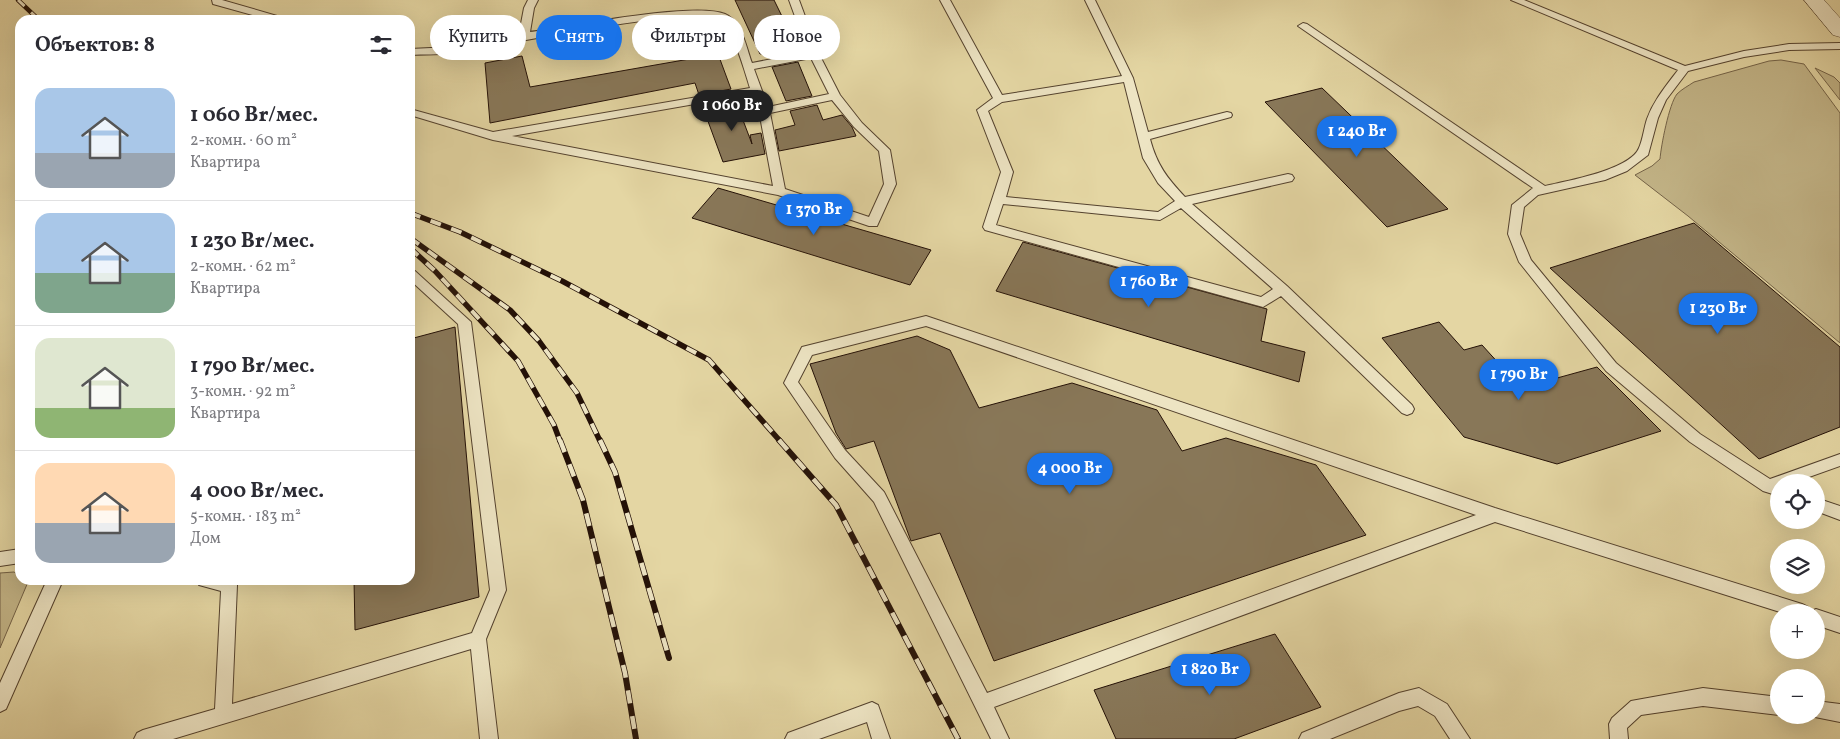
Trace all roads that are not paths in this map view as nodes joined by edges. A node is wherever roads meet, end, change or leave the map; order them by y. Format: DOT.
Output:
graph roads {
  1 [pos="216,0"];
  2 [pos="533,0"];
  3 [pos="794,0"];
  4 [pos="945,0"];
  5 [pos="1090,0"];
  6 [pos="1516,0"];
  7 [pos="1814,0"];
  8 [pos="263,15"];
  9 [pos="800,15"];
  10 [pos="526,25"];
  11 [pos="1303,26"];
  12 [pos="1840,31"];
  13 [pos="526,36"];
  14 [pos="1840,46"];
  15 [pos="430,52"];
  16 [pos="415,53"];
  17 [pos="785,60"];
  18 [pos="817,60"];
  19 [pos="747,68"];
  20 [pos="1684,69"];
  21 [pos="1128,78"];
  22 [pos="756,90"];
  23 [pos="835,96"];
  24 [pos="999,99"];
  25 [pos="764,111"];
  26 [pos="415,113"];
  27 [pos="1227,115"];
  28 [pos="492,136"];
  29 [pos="1144,137"];
  30 [pos="1288,178"];
  31 [pos="1543,190"];
  32 [pos="780,191"];
  33 [pos="999,200"];
  34 [pos="1182,202"];
  35 [pos="415,278"];
  36 [pos="1282,289"];
  37 [pos="1407,409"];
  38 [pos="1840,460"];
  39 [pos="1806,474"];
  40 [pos="1770,486"];
  41 [pos="1825,507"];
  42 [pos="1840,513"];
  43 [pos="1495,515"];
  44 [pos="15,557"];
  45 [pos="0,560"];
  46 [pos="53,585"];
  47 [pos="230,585"];
  48 [pos="1777,604"];
  49 [pos="1825,620"];
  50 [pos="1840,625"];
  51 [pos="478,639"];
  52 [pos="0,702"];
  53 [pos="983,703"];
  54 [pos="1770,705"];
  55 [pos="1825,711"];
  56 [pos="1840,713"];
  57 [pos="224,715"];
  58 [pos="142,739"];
  59 [pos="489,739"];
  60 [pos="794,739"];
  61 [pos="881,739"];
  62 [pos="1000,739"];
  63 [pos="1308,739"];
  64 [pos="1461,739"];
  65 [pos="1619,739"];
  1 -- 8 [label="lane"];
  2 -- 10 [label="lane"];
  3 -- 9 [label="lane"];
  4 -- 24 [label="lane"];
  5 -- 21 [label="lane"];
  6 -- 20 [label="lane"];
  7 -- 12 [label="street"];
  11 -- 31 [label="lane"];
  13 -- 19 [label="lane"];
  14 -- 20 [label="lane"];
  15 -- 16 [label="lane"];
  17 -- 19 [label="lane"];
  18 -- 23 [label="lane"];
  19 -- 22 [label="lane"];
  20 -- 31 [label="lane"];
  21 -- 24 [label="lane"];
  21 -- 29 [label="lane"];
  22 -- 25 [label="lane"];
  22 -- 28 [label="lane"];
  23 -- 25 [label="lane"];
  23 -- 32 [label="lane"];
  24 -- 33 [label="lane"];
  25 -- 32 [label="lane"];
  26 -- 28 [label="lane"];
  27 -- 29 [label="lane"];
  28 -- 32 [label="lane"];
  29 -- 34 [label="lane"];
  30 -- 34 [label="lane"];
  31 -- 40 [label="lane"];
  33 -- 34 [label="lane"];
  33 -- 36 [label="lane"];
  34 -- 36 [label="lane"];
  35 -- 51 [label="lane"];
  36 -- 37 [label="lane"];
  38 -- 39 [label="lane"];
  41 -- 42 [label="lane"];
  43 -- 48 [label="lane"];
  43 -- 53 [label="lane"];
  43 -- 53 [label="lane"];
  44 -- 45 [label="lane"];
  46 -- 52 [label="lane"];
  47 -- 57 [label="lane"];
  49 -- 50 [label="lane"];
  51 -- 57 [label="lane"];
  51 -- 59 [label="lane"];
  53 -- 62 [label="lane"];
  54 -- 65 [label="lane"];
  55 -- 56 [label="lane"];
  57 -- 58 [label="lane"];
  60 -- 61 [label="lane"];
  63 -- 64 [label="lane"];
}
